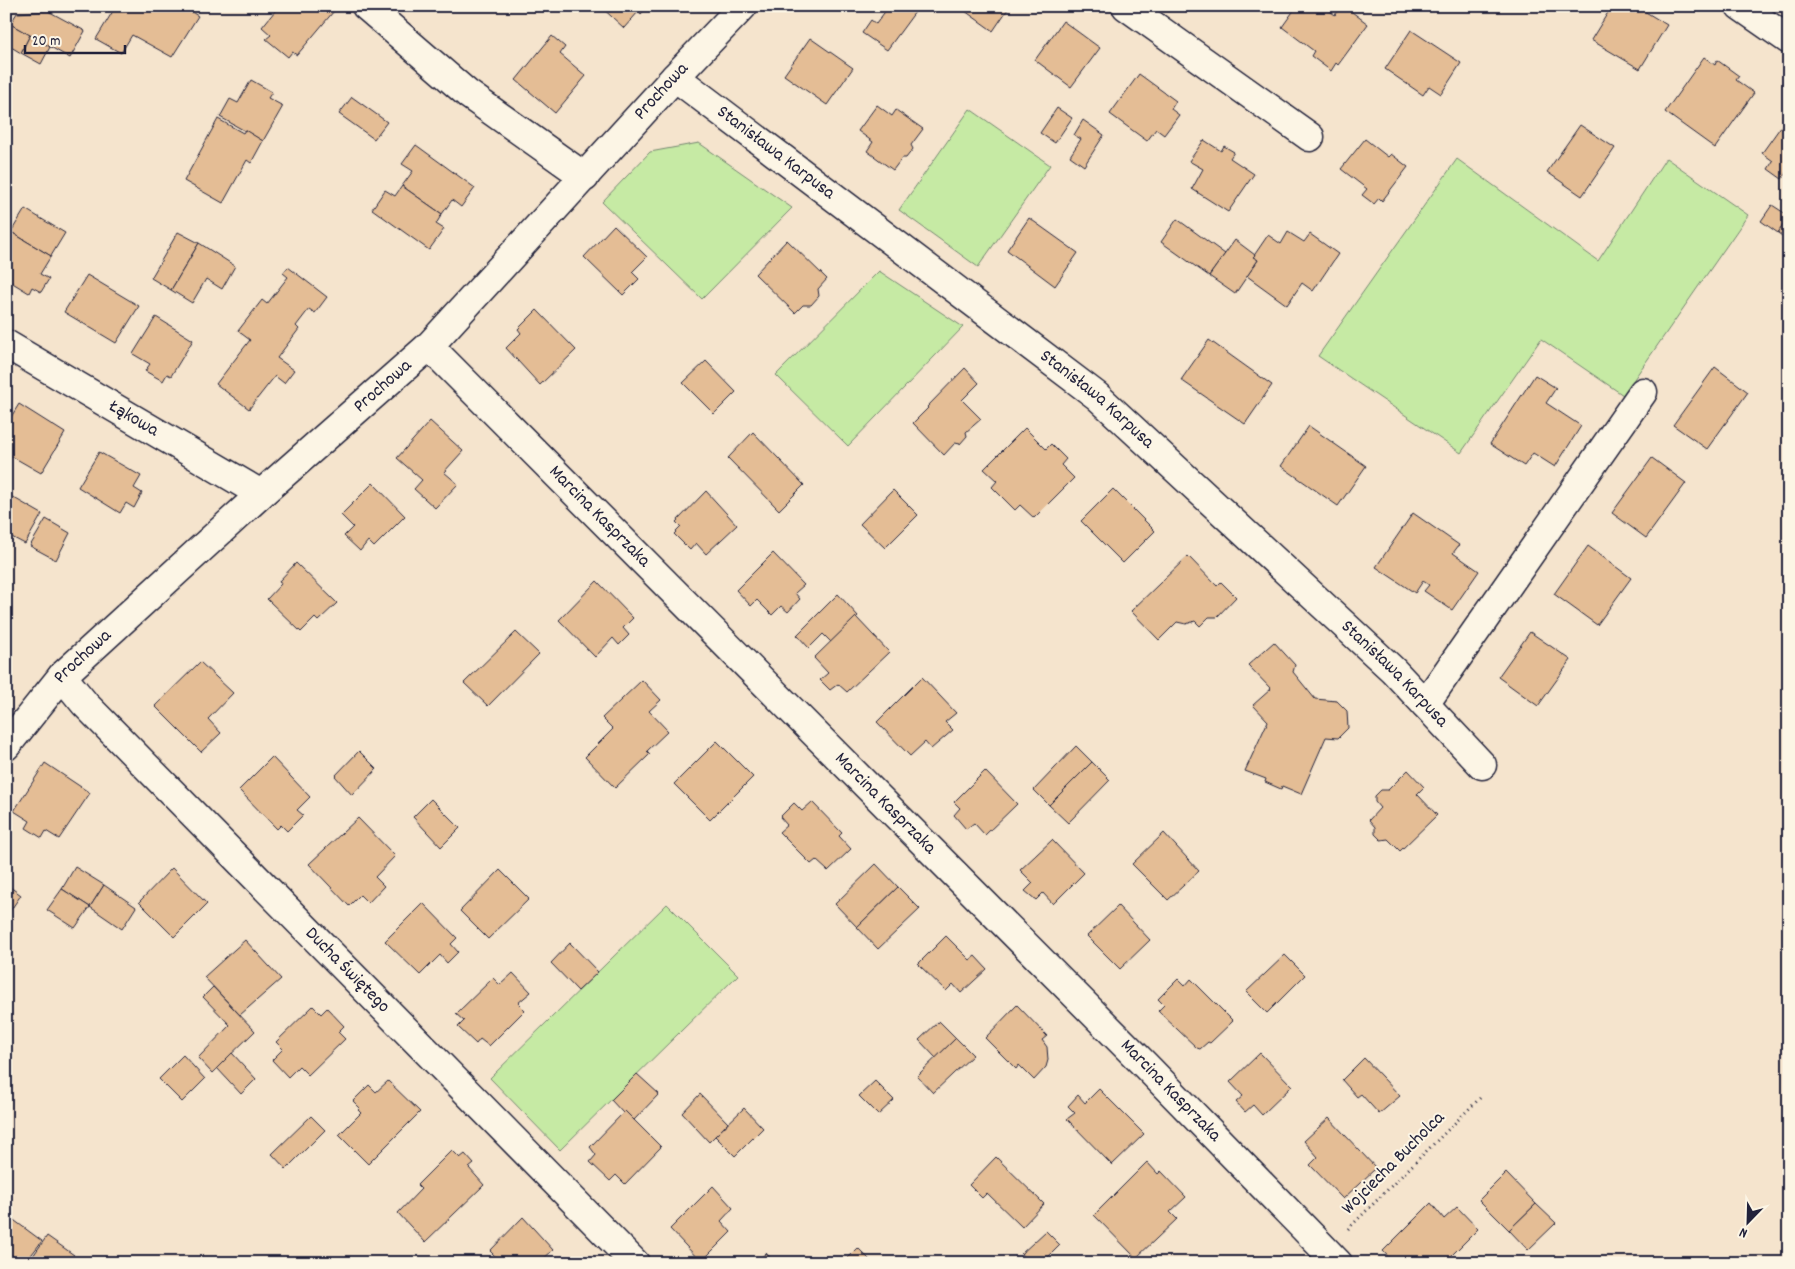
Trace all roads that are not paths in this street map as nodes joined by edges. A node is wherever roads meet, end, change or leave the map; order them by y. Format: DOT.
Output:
graph roads {
  1 [pos="366,6"];
  2 [pos="743,6"];
  3 [pos="1126,6"];
  4 [pos="1740,6"];
  5 [pos="1789,40"];
  6 [pos="675,77"];
  7 [pos="1310,137"];
  8 [pos="585,177"];
  9 [pos="6,344"];
  10 [pos="429,346"];
  11 [pos="1643,392"];
  12 [pos="261,494"];
  13 [pos="62,676"];
  14 [pos="1425,704"];
  15 [pos="6,746"];
  16 [pos="1482,765"];
  17 [pos="1332,1257"];
  18 [pos="635,1263"];
  1 -- 8 [label="street"];
  2 -- 6 [label="street, Prochowa"];
  3 -- 7 [label="street"];
  4 -- 5 [label="street"];
  6 -- 8 [label="street, Prochowa"];
  6 -- 14 [label="street, Stanisława Karpusa"];
  8 -- 10 [label="street, Prochowa"];
  9 -- 12 [label="street, Łąkowa"];
  10 -- 12 [label="street, Prochowa"];
  10 -- 17 [label="street, Marcina Kasprzaka"];
  11 -- 14 [label="street"];
  12 -- 13 [label="street, Prochowa"];
  13 -- 15 [label="street, Prochowa"];
  13 -- 18 [label="street, Ducha Świętego"];
  14 -- 16 [label="street, Stanisława Karpusa"];
}
